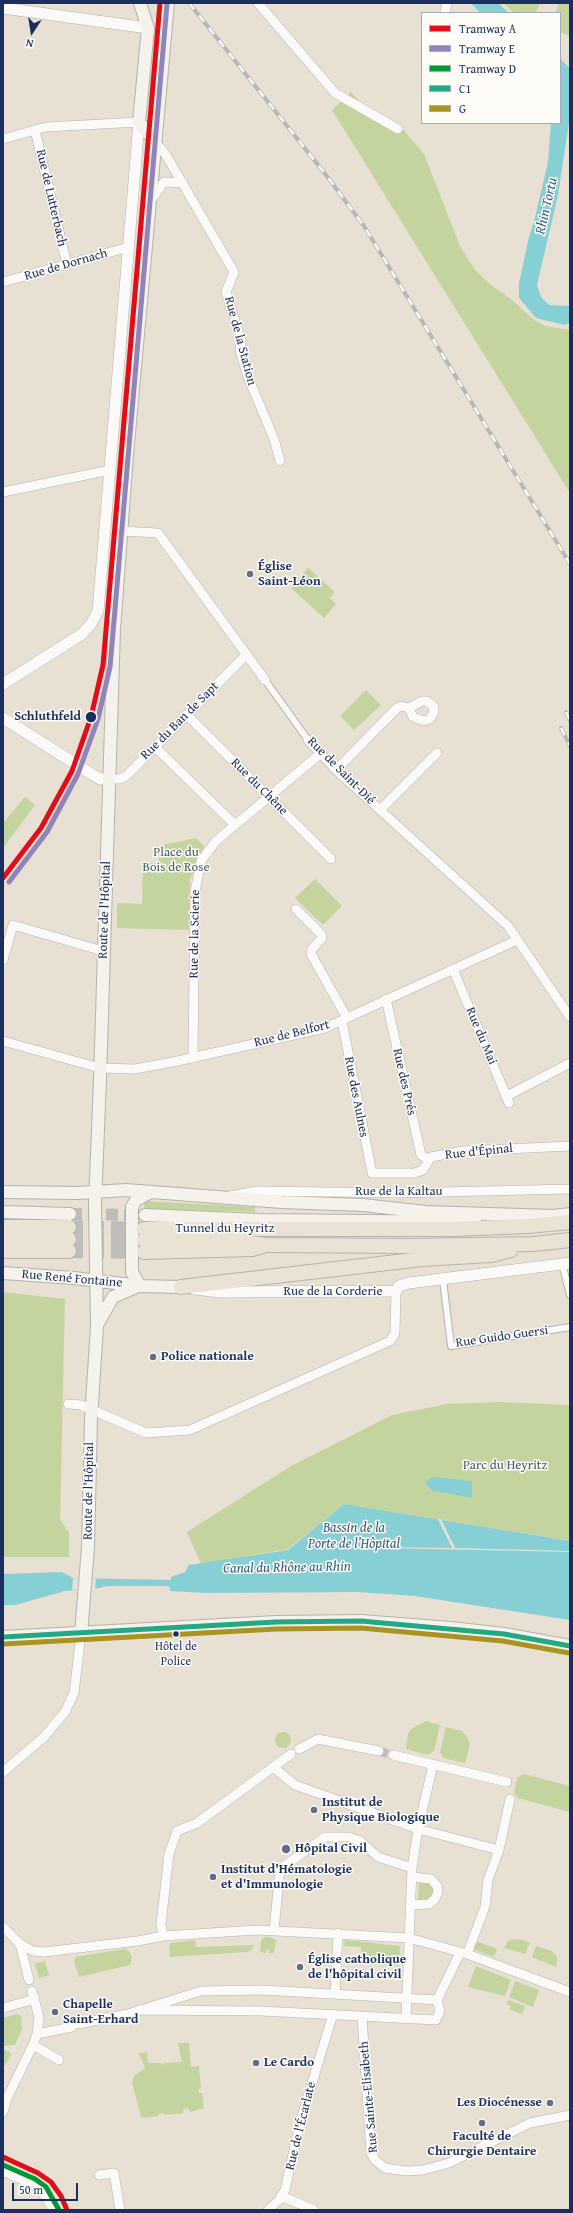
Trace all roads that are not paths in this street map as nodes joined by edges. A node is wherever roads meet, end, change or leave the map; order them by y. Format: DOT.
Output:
graph roads {
  1 [pos="140,3"];
  2 [pos="168,3"];
  3 [pos="258,3"];
  4 [pos="3,8"];
  5 [pos="148,28"];
  6 [pos="166,28"];
  7 [pos="139,122"];
  8 [pos="35,130"];
  9 [pos="398,130"];
  10 [pos="3,139"];
  11 [pos="156,143"];
  12 [pos="135,159"];
  13 [pos="183,183"];
  14 [pos="150,201"];
  15 [pos="129,247"];
  16 [pos="67,265"];
  17 [pos="3,282"];
  18 [pos="280,461"];
  19 [pos="110,470"];
  20 [pos="3,492"];
  21 [pos="121,531"];
  22 [pos="248,654"];
  23 [pos="266,680"];
  24 [pos="3,684"];
  25 [pos="409,708"];
  26 [pos="187,715"];
  27 [pos="3,718"];
  28 [pos="308,740"];
  29 [pos="155,747"];
  30 [pos="437,753"];
  31 [pos="320,754"];
  32 [pos="336,770"];
  33 [pos="108,779"];
  34 [pos="269,797"];
  35 [pos="380,810"];
  36 [pos="235,825"];
  37 [pos="331,859"];
  38 [pos="296,909"];
  39 [pos="517,940"];
  40 [pos="103,951"];
  41 [pos="3,960"];
  42 [pos="453,969"];
  43 [pos="386,999"];
  44 [pos="570,1017"];
  45 [pos="344,1019"];
  46 [pos="3,1041"];
  47 [pos="193,1058"];
  48 [pos="570,1064"];
  49 [pos="100,1068"];
  50 [pos="570,1146"];
  51 [pos="428,1160"];
  52 [pos="372,1173"];
  53 [pos="570,1189"];
  54 [pos="95,1191"];
  55 [pos="3,1192"];
  56 [pos="149,1193"];
  57 [pos="228,1197"];
  58 [pos="3,1212"];
  59 [pos="570,1214"];
  60 [pos="553,1216"];
  61 [pos="570,1222"];
  62 [pos="3,1227"];
  63 [pos="69,1233"];
  64 [pos="144,1234"];
  65 [pos="3,1238"];
  66 [pos="570,1240"];
  67 [pos="534,1244"];
  68 [pos="3,1251"];
  69 [pos="566,1263"];
  70 [pos="3,1273"];
  71 [pos="443,1280"];
  72 [pos="95,1281"];
  73 [pos="140,1286"];
  74 [pos="181,1287"];
  75 [pos="396,1291"];
  76 [pos="570,1295"];
  77 [pos="97,1326"];
  78 [pos="570,1327"];
  79 [pos="68,1404"];
  80 [pos="91,1411"];
  81 [pos="81,1634"];
  82 [pos="3,1637"];
  83 [pos="570,1646"];
  84 [pos="299,1749"];
  85 [pos="379,1751"];
  86 [pos="291,1754"];
  87 [pos="394,1754"];
  88 [pos="433,1765"];
  89 [pos="273,1767"];
  90 [pos="3,1772"];
  91 [pos="507,1782"];
  92 [pos="510,1799"];
  93 [pos="418,1829"];
  94 [pos="499,1850"];
  95 [pos="412,1868"];
  96 [pos="412,1877"];
  97 [pos="410,1905"];
  98 [pos="3,1927"];
  99 [pos="274,1930"];
  100 [pos="338,1933"];
  101 [pos="163,1936"];
  102 [pos="409,1938"];
  103 [pos="20,1944"];
  104 [pos="464,1953"];
  105 [pos="29,1980"];
  106 [pos="570,1992"];
  107 [pos="335,1994"];
  108 [pos="406,1998"];
  109 [pos="437,2000"];
  110 [pos="3,2008"];
  111 [pos="139,2010"];
  112 [pos="334,2014"];
  113 [pos="362,2016"];
  114 [pos="406,2018"];
  115 [pos="39,2020"];
  116 [pos="56,2031"];
  117 [pos="37,2034"];
  118 [pos="33,2045"];
  119 [pos="58,2060"];
  120 [pos="3,2112"];
  121 [pos="570,2115"];
  122 [pos="3,2170"];
  123 [pos="99,2175"];
  124 [pos="281,2196"];
  125 [pos="55,2210"];
  126 [pos="120,2210"];
  127 [pos="268,2210"];
  128 [pos="314,2210"];
  1 -- 5 [label="main road"];
  2 -- 6 [label="main road, Route de l'Hôpital"];
  3 -- 9 [label="street"];
  4 -- 5 [label="street"];
  5 -- 6 [label="main road"];
  5 -- 7 [label="main road"];
  6 -- 11 [label="main road, Route de l'Hôpital"];
  7 -- 8 [label="street"];
  7 -- 11 [label="main road"];
  7 -- 12 [label="street"];
  8 -- 10 [label="street"];
  8 -- 16 [label="street, Rue de Lutterbach"];
  11 -- 12 [label="street"];
  11 -- 13 [label="street, Rue de la Station"];
  11 -- 14 [label="main road, Route de l'Hôpital"];
  12 -- 15 [label="street"];
  13 -- 14 [label="street"];
  13 -- 18 [label="street, Rue de la Station"];
  14 -- 21 [label="main road, Route de l'Hôpital"];
  15 -- 16 [label="street, Rue de Dornach"];
  15 -- 19 [label="street"];
  16 -- 17 [label="street, Rue de Dornach"];
  19 -- 20 [label="street"];
  19 -- 24 [label="street"];
  21 -- 22 [label="street, Rue de Saint-Dié"];
  21 -- 33 [label="main road, Route de l'Hôpital"];
  22 -- 23 [label="street, Rue de Saint-Dié"];
  22 -- 26 [label="street, Rue du Ban de Sapt"];
  23 -- 28 [label="street, Rue de Saint-Dié"];
  25 -- 32 [label="street"];
  26 -- 29 [label="street, Rue du Ban de Sapt"];
  26 -- 34 [label="street, Rue du Chêne"];
  27 -- 33 [label="street"];
  28 -- 31 [label="street, Rue de Saint-Dié"];
  29 -- 33 [label="street, Rue du Ban de Sapt"];
  29 -- 36 [label="street"];
  30 -- 35 [label="street"];
  31 -- 32 [label="street, Rue de Saint-Dié"];
  31 -- 34 [label="street, Rue de la Scierie"];
  32 -- 35 [label="street, Rue de Saint-Dié"];
  33 -- 40 [label="main road, Route de l'Hôpital"];
  34 -- 36 [label="street, Rue de la Scierie"];
  34 -- 37 [label="street, Rue du Chêne"];
  35 -- 39 [label="street, Rue de Saint-Dié"];
  36 -- 47 [label="street, Rue de la Scierie"];
  38 -- 45 [label="street, Rue des Aulnes"];
  39 -- 42 [label="street, Rue de Belfort"];
  39 -- 44 [label="street, Rue de Saint-Dié"];
  40 -- 41 [label="street"];
  40 -- 49 [label="main road, Route de l'Hôpital"];
  42 -- 43 [label="street, Rue de Belfort"];
  42 -- 48 [label="street, Rue du Mai"];
  43 -- 45 [label="street, Rue de Belfort"];
  43 -- 51 [label="street, Rue des Prés"];
  45 -- 47 [label="street, Rue de Belfort"];
  45 -- 52 [label="street, Rue des Aulnes"];
  46 -- 49 [label="street, Rue de Belfort"];
  47 -- 49 [label="street, Rue de Belfort"];
  49 -- 54 [label="main road, Route de l'Hôpital"];
  50 -- 51 [label="street, Rue d'Épinal"];
  51 -- 52 [label="street, Rue d'Épinal"];
  53 -- 57 [label="street, Rue de la Kaltau"];
  54 -- 55 [label="main road"];
  54 -- 56 [label="main road"];
  54 -- 72 [label="main road, Route de l'Hôpital"];
  56 -- 57 [label="main road"];
  56 -- 73 [label="main road"];
  57 -- 60 [label="main road"];
  58 -- 63 [label="main road"];
  59 -- 60 [label="main road"];
  60 -- 64 [label="main road"];
  61 -- 64 [label="main road, Tunnel du Heyritz"];
  62 -- 63 [label="main road"];
  63 -- 65 [label="main road"];
  63 -- 68 [label="main road"];
  64 -- 67 [label="main road, Tunnel du Heyritz"];
  66 -- 67 [label="main road"];
  67 -- 74 [label="main road"];
  69 -- 71 [label="street, Rue de la Corderie"];
  69 -- 76 [label="street"];
  70 -- 72 [label="main road, Rue René Fontaine"];
  71 -- 75 [label="street, Rue de la Corderie"];
  71 -- 78 [label="street, Rue Guido Guersi"];
  72 -- 73 [label="main road, Rue René Fontaine"];
  72 -- 77 [label="main road, Route de l'Hôpital"];
  73 -- 74 [label="main road, Rue de la Corderie"];
  73 -- 77 [label="main road"];
  74 -- 75 [label="street, Rue de la Corderie"];
  75 -- 80 [label="street"];
  77 -- 80 [label="main road, Route de l'Hôpital"];
  79 -- 80 [label="street"];
  80 -- 81 [label="main road, Route de l'Hôpital"];
  81 -- 82 [label="main road"];
  81 -- 83 [label="main road"];
  81 -- 90 [label="street"];
  84 -- 85 [label="street"];
  86 -- 89 [label="street"];
  87 -- 88 [label="street"];
  88 -- 91 [label="street"];
  88 -- 93 [label="street"];
  89 -- 93 [label="street"];
  89 -- 101 [label="street"];
  92 -- 94 [label="street"];
  93 -- 94 [label="street"];
  93 -- 95 [label="street"];
  94 -- 104 [label="street"];
  95 -- 96 [label="street"];
  95 -- 99 [label="street"];
  96 -- 97 [label="street"];
  96 -- 97 [label="street"];
  97 -- 102 [label="street"];
  98 -- 103 [label="street"];
  99 -- 100 [label="street"];
  99 -- 101 [label="street"];
  100 -- 102 [label="street"];
  100 -- 107 [label="street"];
  101 -- 103 [label="street"];
  102 -- 104 [label="street"];
  102 -- 108 [label="street"];
  103 -- 105 [label="street"];
  104 -- 106 [label="street"];
  104 -- 109 [label="street"];
  107 -- 108 [label="street"];
  107 -- 111 [label="street"];
  108 -- 109 [label="street"];
  108 -- 114 [label="street"];
  109 -- 114 [label="street"];
  110 -- 115 [label="street"];
  111 -- 112 [label="street"];
  111 -- 116 [label="street"];
  112 -- 113 [label="street"];
  112 -- 124 [label="street, Rue de l'Écarlate"];
  113 -- 114 [label="street"];
  113 -- 121 [label="street, Rue Sainte-Elisabeth"];
  115 -- 116 [label="street"];
  115 -- 117 [label="street"];
  116 -- 117 [label="street"];
  117 -- 118 [label="street"];
  118 -- 119 [label="street"];
  118 -- 120 [label="street"];
  122 -- 125 [label="street"];
  123 -- 126 [label="street"];
  124 -- 127 [label="street, Rue de l'Écarlate"];
  124 -- 128 [label="street"];
}
